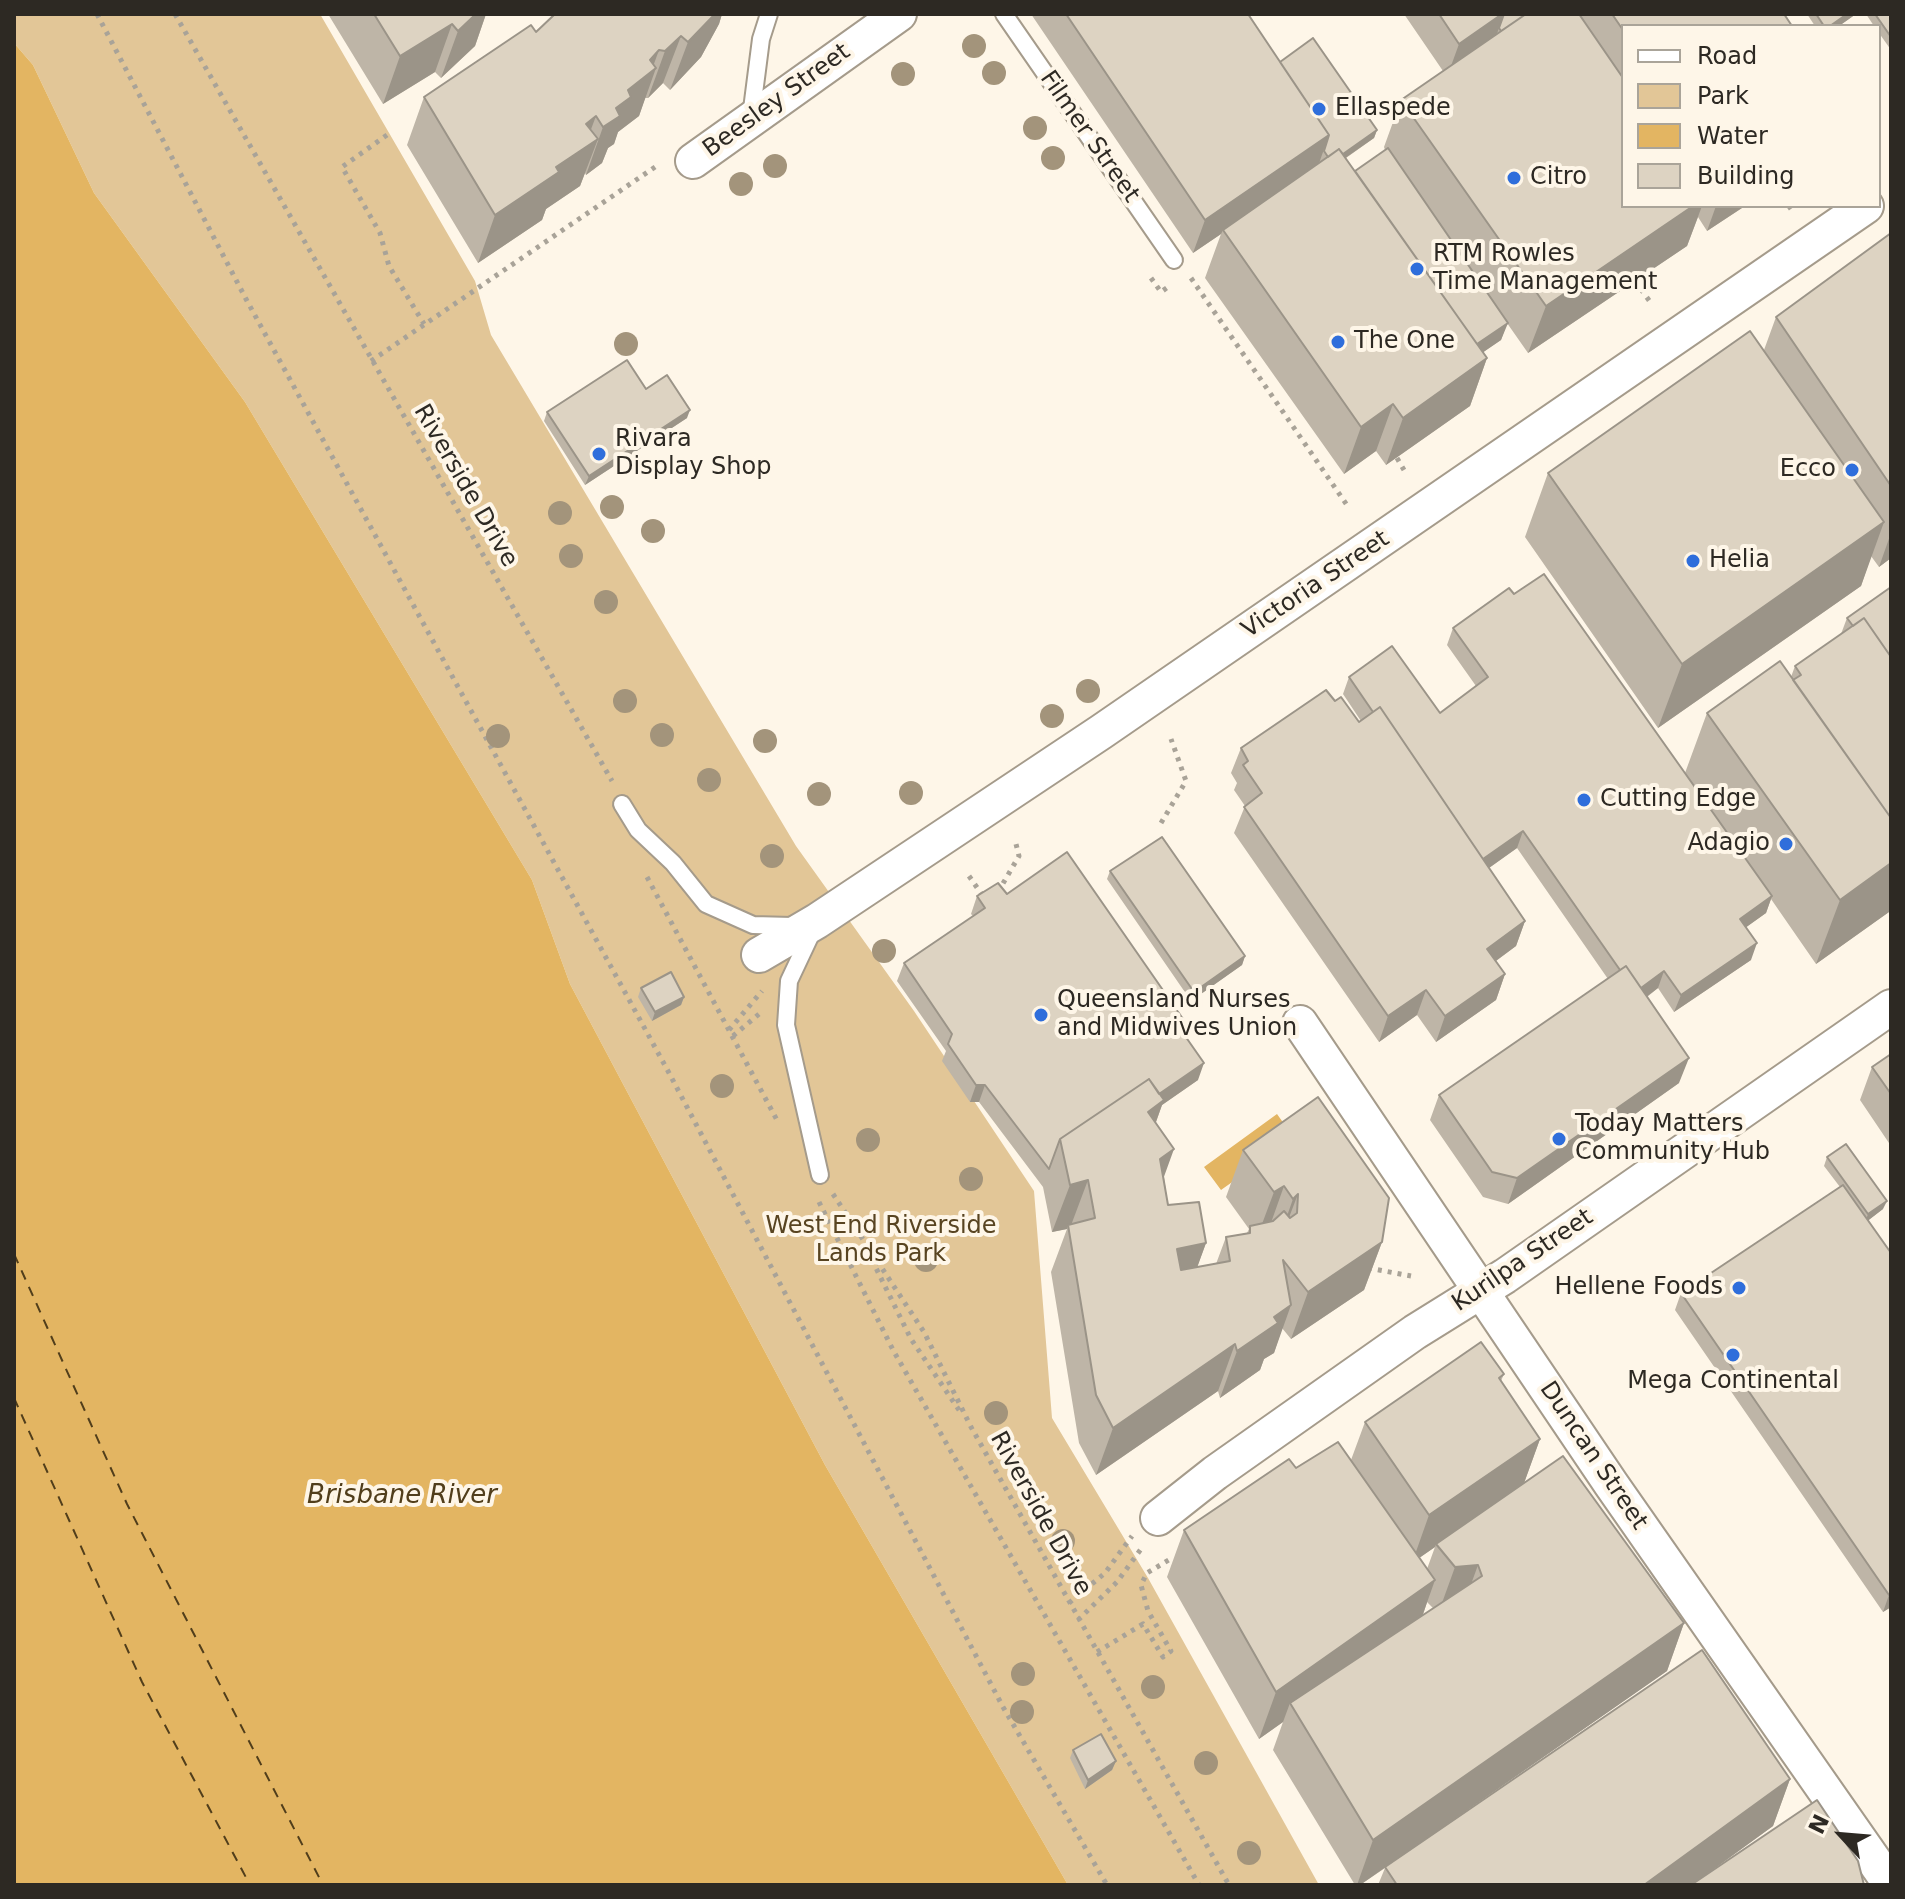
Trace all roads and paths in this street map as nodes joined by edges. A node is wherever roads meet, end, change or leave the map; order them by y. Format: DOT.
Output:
graph roads {
  1 [pos="97,14"];
  2 [pos="175,14"];
  3 [pos="769,14"];
  4 [pos="899,14"];
  5 [pos="1004,14"];
  6 [pos="751,118"];
  7 [pos="387,135"];
  8 [pos="676,162"];
  9 [pos="1863,208"];
  10 [pos="1174,260"];
  11 [pos="1635,281"];
  12 [pos="1651,303"];
  13 [pos="424,324"];
  14 [pos="371,361"];
  15 [pos="1397,458"];
  16 [pos="1404,470"];
  17 [pos="1171,739"];
  18 [pos="622,804"];
  19 [pos="1161,823"];
  20 [pos="1016,844"];
  21 [pos="645,872"];
  22 [pos="969,876"];
  23 [pos="817,921"];
  24 [pos="759,955"];
  25 [pos="1891,1007"];
  26 [pos="652,1015"];
  27 [pos="640,1022"];
  28 [pos="1300,1023"];
  29 [pos="779,1123"];
  30 [pos="820,1175"];
  31 [pos="814,1194"];
  32 [pos="1368,1268"];
  33 [pos="1411,1276"];
  34 [pos="1482,1290"];
  35 [pos="971,1427"];
  36 [pos="1158,1518"];
  37 [pos="1172,1558"];
  38 [pos="1069,1603"];
  39 [pos="1078,1620"];
  40 [pos="1097,1652"];
  41 [pos="1107,1885"];
  42 [pos="1199,1885"];
  43 [pos="1229,1885"];
  44 [pos="1891,1885"];
  1 -- 27 [label="path"];
  2 -- 14 [label="path, Riverside Drive"];
  3 -- 6 [label="lane"];
  4 -- 6 [label="street, Beesley Street"];
  5 -- 10 [label="lane, Filmer Street"];
  6 -- 8 [label="street, Beesley Street"];
  7 -- 13 [label="path"];
  8 -- 13 [label="path"];
  9 -- 23 [label="street, Victoria Street"];
  11 -- 12 [label="path"];
  13 -- 14 [label="path"];
  14 -- 18 [label="path, Riverside Drive"];
  15 -- 16 [label="path"];
  17 -- 19 [label="path"];
  18 -- 23 [label="lane"];
  20 -- 22 [label="path"];
  21 -- 29 [label="path"];
  23 -- 24 [label="street, Victoria Street"];
  23 -- 30 [label="lane"];
  25 -- 34 [label="street, Kurilpa Street"];
  26 -- 27 [label="path"];
  27 -- 41 [label="path"];
  28 -- 34 [label="street, Duncan Street"];
  31 -- 42 [label="path"];
  32 -- 33 [label="path"];
  34 -- 36 [label="street, Kurilpa Street"];
  34 -- 44 [label="street, Duncan Street"];
  35 -- 35 [label="path, Riverside Drive"];
  35 -- 38 [label="path, Riverside Drive"];
  36 -- 38 [label="path"];
  36 -- 39 [label="path"];
  37 -- 40 [label="path"];
  38 -- 39 [label="path, Riverside Drive"];
  39 -- 40 [label="path, Riverside Drive"];
  40 -- 43 [label="path, Riverside Drive"];
}
